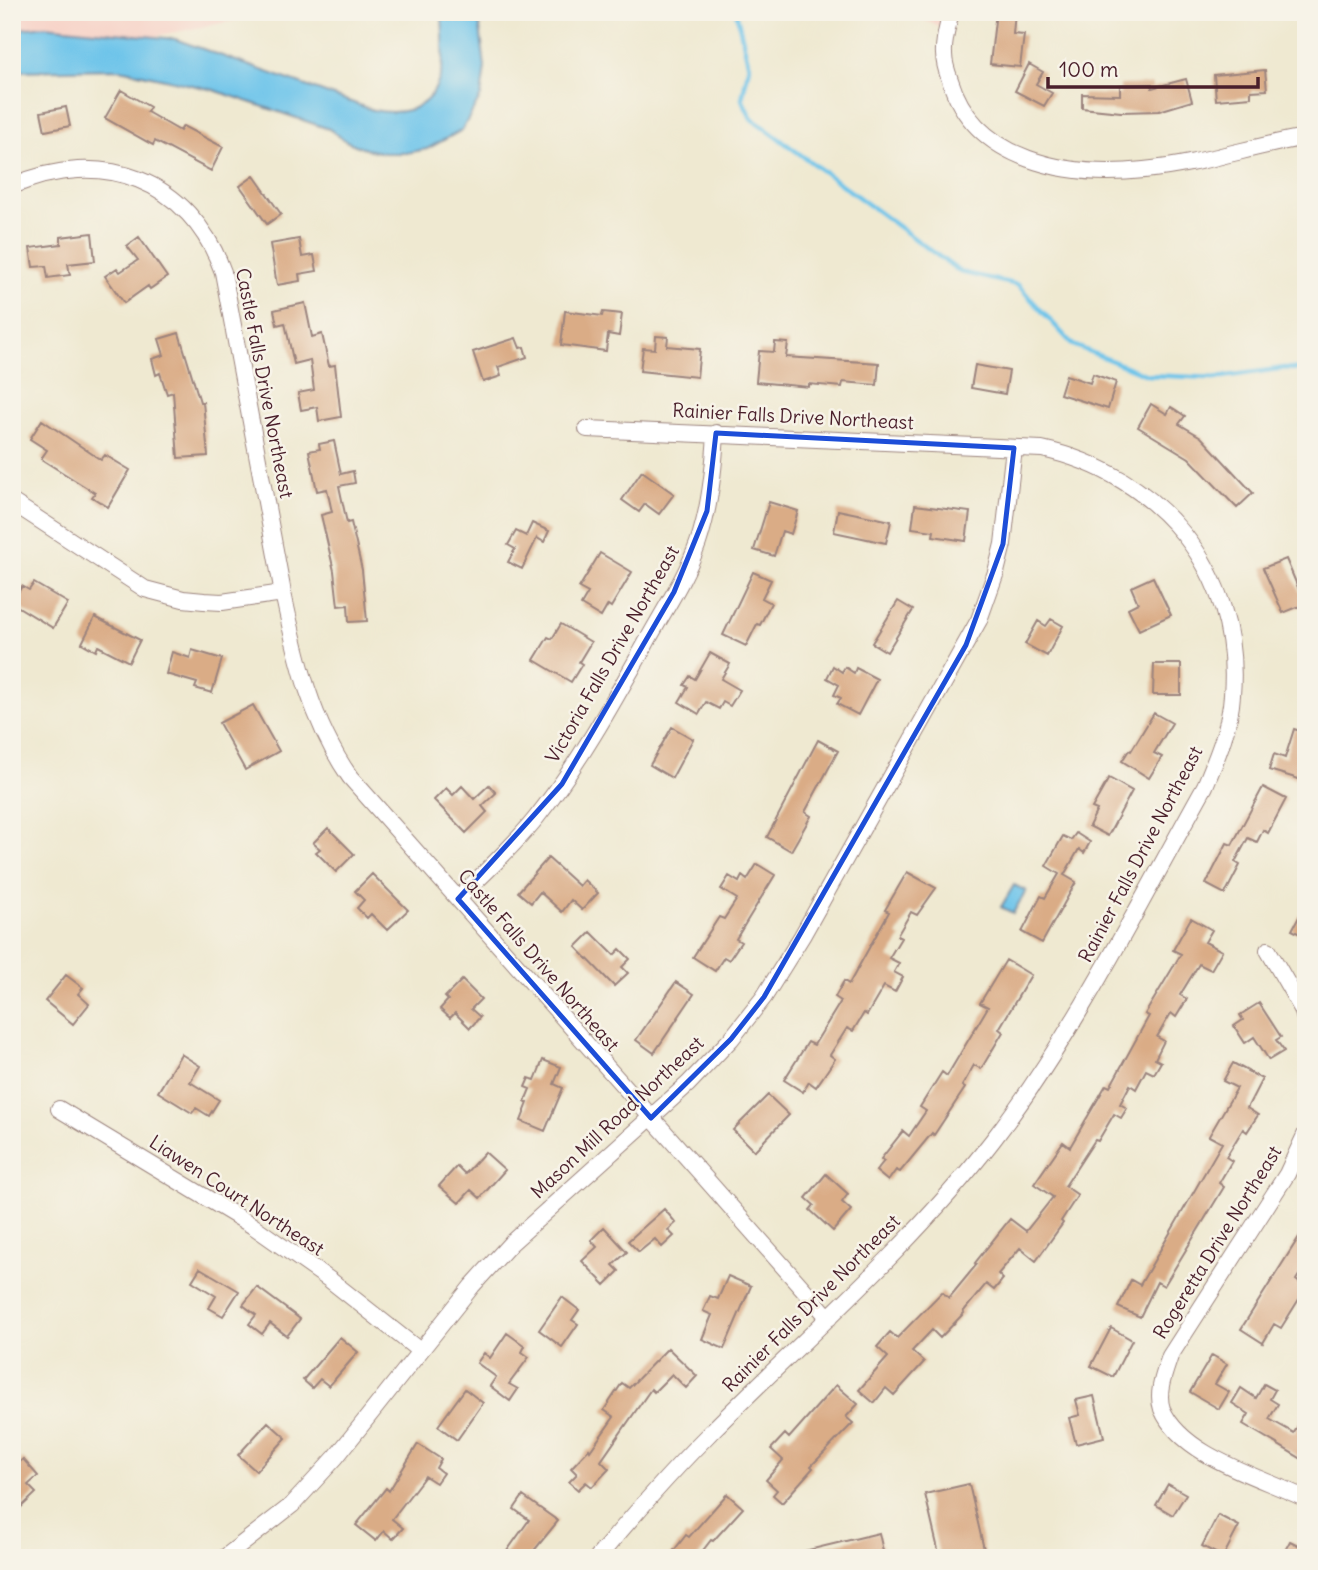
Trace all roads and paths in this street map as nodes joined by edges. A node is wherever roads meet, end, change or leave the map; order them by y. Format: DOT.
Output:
graph roads {
  1 [pos="951,12"];
  2 [pos="1306,137"];
  3 [pos="12,186"];
  4 [pos="587,429"];
  5 [pos="716,433"];
  6 [pos="1014,448"];
  7 [pos="12,502"];
  8 [pos="283,593"];
  9 [pos="458,899"];
  10 [pos="1268,950"];
  11 [pos="1306,1022"];
  12 [pos="59,1109"];
  13 [pos="651,1118"];
  14 [pos="1306,1133"];
  15 [pos="829,1318"];
  16 [pos="420,1351"];
  17 [pos="1306,1499"];
  18 [pos="224,1558"];
  19 [pos="597,1558"];
  1 -- 2 [label="street"];
  3 -- 8 [label="street, Castle Falls Drive Northeast"];
  4 -- 5 [label="street, Rainier Falls Drive Northeast"];
  5 -- 6 [label="street, Rainier Falls Drive Northeast"];
  5 -- 9 [label="street, Victoria Falls Drive Northeast"];
  6 -- 13 [label="street, Mason Mill Road Northeast"];
  6 -- 15 [label="street, Rainier Falls Drive Northeast"];
  7 -- 8 [label="street"];
  8 -- 9 [label="street, Castle Falls Drive Northeast"];
  9 -- 13 [label="street, Castle Falls Drive Northeast"];
  10 -- 11 [label="street"];
  12 -- 16 [label="street, Liawen Court Northeast"];
  13 -- 15 [label="street, Castle Falls Drive Northeast"];
  13 -- 16 [label="street, Mason Mill Road Northeast"];
  14 -- 17 [label="street, Rogeretta Drive Northeast"];
  15 -- 19 [label="street, Rainier Falls Drive Northeast"];
  16 -- 18 [label="street, Mason Mill Road Northeast"];
}
